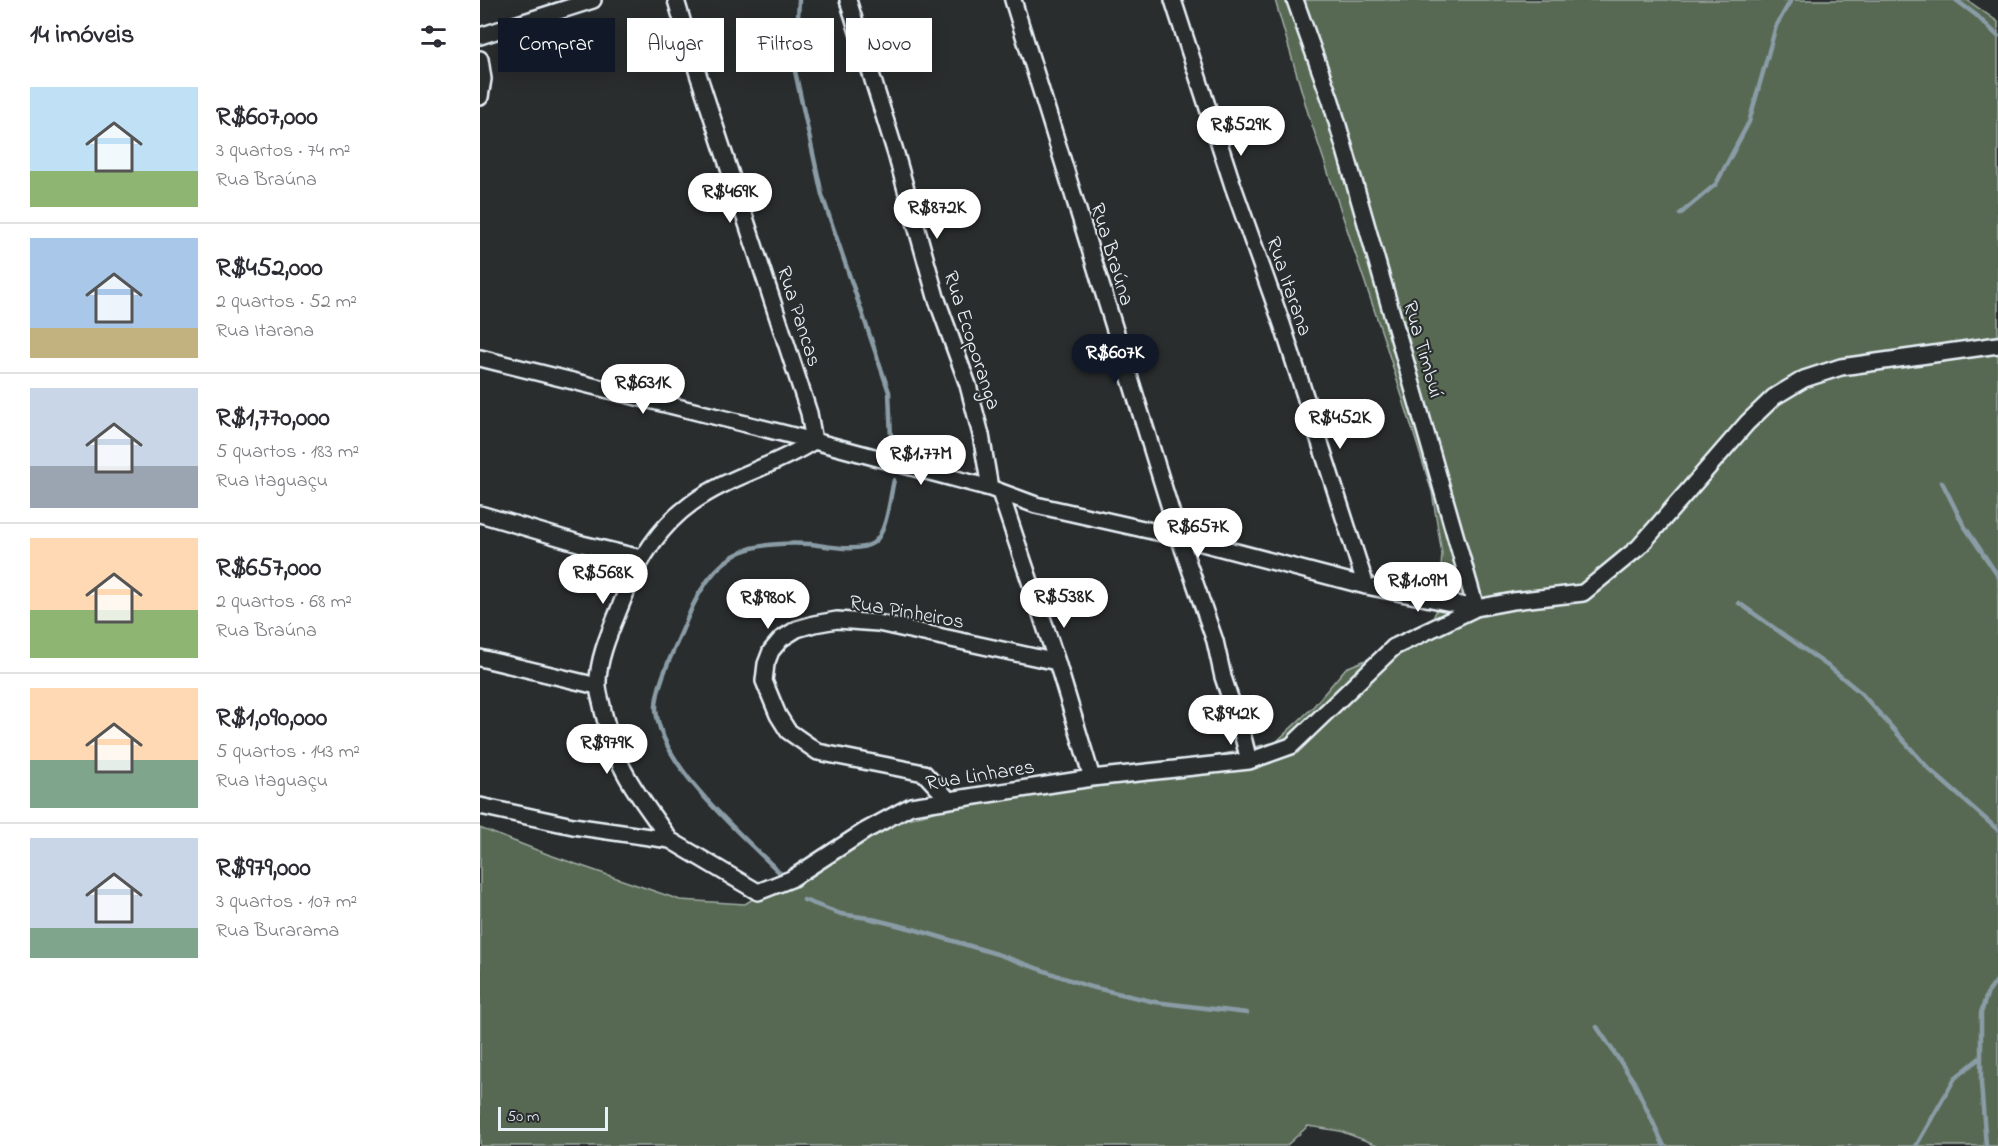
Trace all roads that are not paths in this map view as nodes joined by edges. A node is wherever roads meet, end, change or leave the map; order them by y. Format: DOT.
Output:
graph roads {
  1 [pos="593,0"];
  2 [pos="676,0"];
  3 [pos="848,0"];
  4 [pos="1012,0"];
  5 [pos="1173,0"];
  6 [pos="1295,0"];
  7 [pos="480,36"];
  8 [pos="480,59"];
  9 [pos="480,98"];
  10 [pos="1998,345"];
  11 [pos="480,358"];
  12 [pos="814,441"];
  13 [pos="995,490"];
  14 [pos="480,514"];
  15 [pos="1179,537"];
  16 [pos="641,558"];
  17 [pos="1366,586"];
  18 [pos="1476,608"];
  19 [pos="480,658"];
  20 [pos="1057,662"];
  21 [pos="597,686"];
  22 [pos="1249,761"];
  23 [pos="1092,778"];
  24 [pos="948,799"];
  25 [pos="480,806"];
  26 [pos="670,840"];
  1 -- 7 [label="street"];
  2 -- 12 [label="street, Rua Pancas"];
  3 -- 13 [label="street, Rua Ecoporanga"];
  4 -- 15 [label="street, Rua Braúna"];
  5 -- 17 [label="street, Rua Itarana"];
  6 -- 18 [label="street, Rua Timbuí"];
  8 -- 9 [label="street"];
  10 -- 18 [label="street"];
  11 -- 12 [label="street"];
  12 -- 13 [label="street"];
  12 -- 16 [label="street"];
  13 -- 15 [label="street"];
  13 -- 20 [label="street, Rua Ecoporanga"];
  14 -- 16 [label="street"];
  15 -- 17 [label="street"];
  15 -- 22 [label="street, Rua Braúna"];
  16 -- 21 [label="street"];
  17 -- 18 [label="street"];
  18 -- 22 [label="street, Rua Linhares"];
  19 -- 21 [label="street"];
  20 -- 23 [label="street, Rua Ecoporanga"];
  20 -- 24 [label="street, Rua Pinheiros"];
  21 -- 26 [label="street"];
  22 -- 23 [label="street, Rua Linhares"];
  23 -- 24 [label="street, Rua Linhares"];
  24 -- 26 [label="street, Rua Linhares"];
  25 -- 26 [label="street, Rua Linhares"];
}
